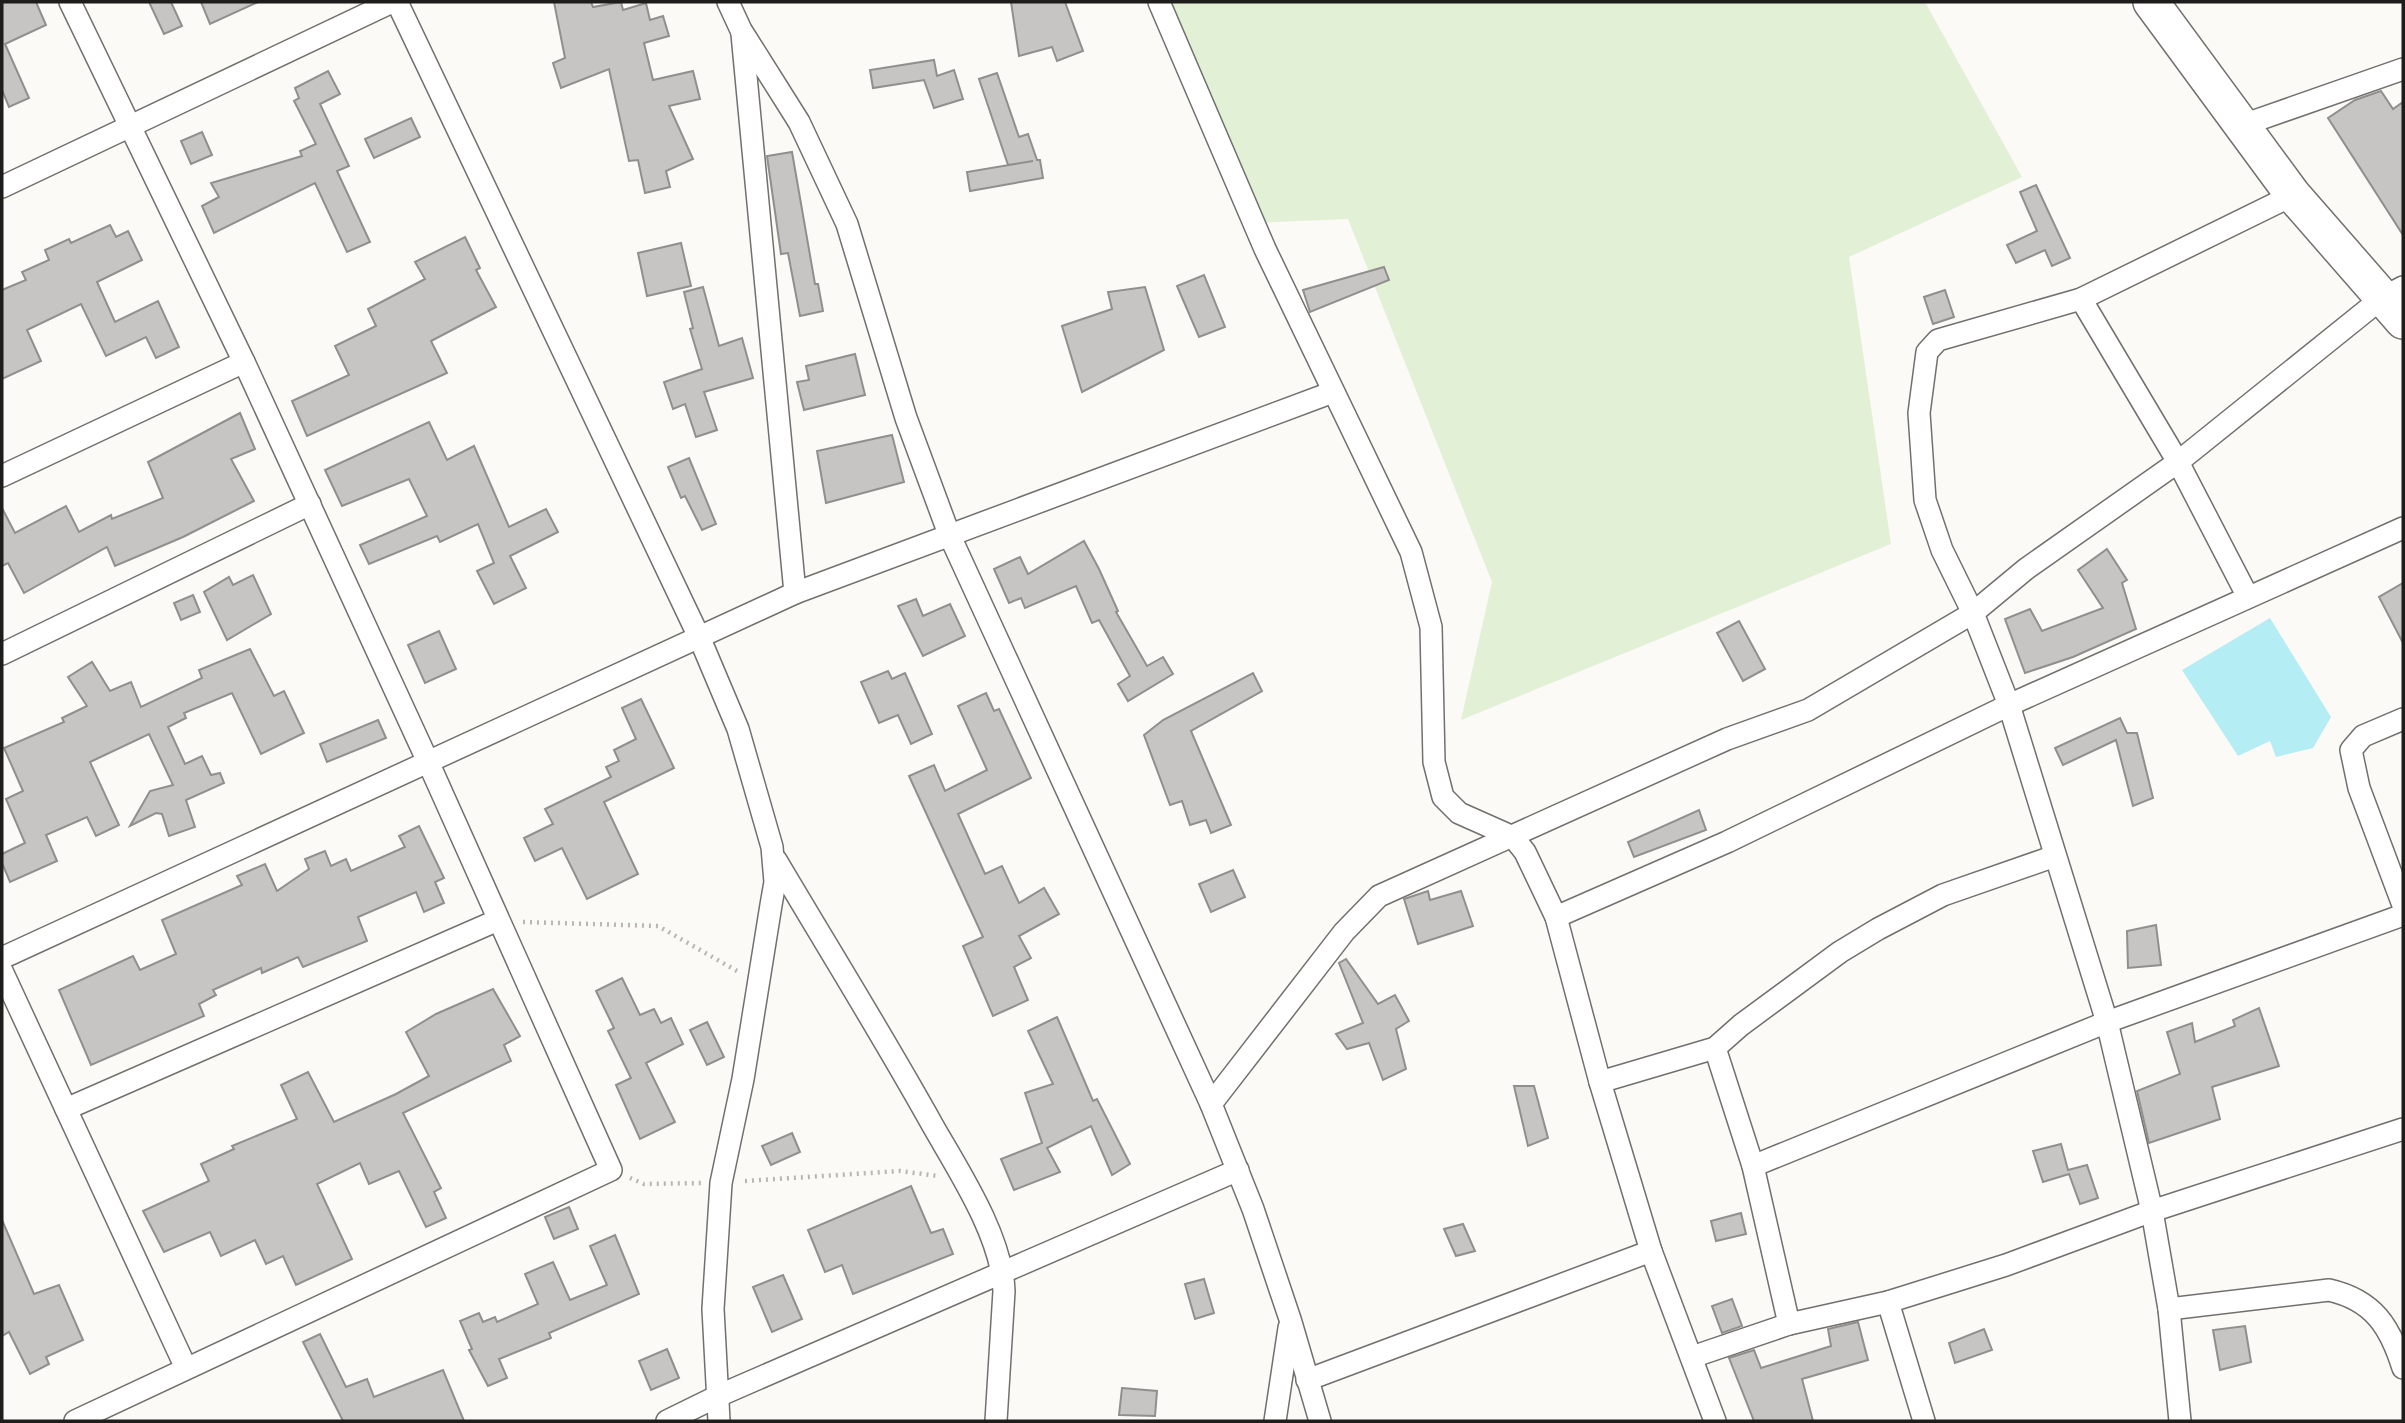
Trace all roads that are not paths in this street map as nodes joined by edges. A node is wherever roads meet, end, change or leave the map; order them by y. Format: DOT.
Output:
graph roads {
  1 [pos="70,2"];
  2 [pos="392,2"];
  3 [pos="397,2"];
  4 [pos="728,2"];
  5 [pos="1159,2"];
  6 [pos="2151,2"];
  7 [pos="741,30"];
  8 [pos="2403,69"];
  9 [pos="2243,125"];
  10 [pos="130,127"];
  11 [pos="2,187"];
  12 [pos="2293,195"];
  13 [pos="2081,299"];
  14 [pos="2396,302"];
  15 [pos="244,362"];
  16 [pos="1333,392"];
  17 [pos="2178,462"];
  18 [pos="2,476"];
  19 [pos="310,504"];
  20 [pos="2403,528"];
  21 [pos="948,534"];
  22 [pos="795,593"];
  23 [pos="2248,597"];
  24 [pos="1973,613"];
  25 [pos="700,639"];
  26 [pos="2,654"];
  27 [pos="2009,705"];
  28 [pos="2403,719"];
  29 [pos="429,764"];
  30 [pos="1513,836"];
  31 [pos="2055,856"];
  32 [pos="775,859"];
  33 [pos="2403,905"];
  34 [pos="2403,915"];
  35 [pos="1556,917"];
  36 [pos="498,920"];
  37 [pos="2,958"];
  38 [pos="2,971"];
  39 [pos="2107,1022"];
  40 [pos="1715,1048"];
  41 [pos="1600,1082"];
  42 [pos="1211,1104"];
  43 [pos="66,1109"];
  44 [pos="2403,1129"];
  45 [pos="1753,1166"];
  46 [pos="1238,1170"];
  47 [pos="2152,1211"];
  48 [pos="1651,1251"];
  49 [pos="1003,1272"];
  50 [pos="1888,1303"];
  51 [pos="2169,1309"];
  52 [pos="1290,1319"];
  53 [pos="1789,1324"];
  54 [pos="1692,1357"];
  55 [pos="186,1368"];
  56 [pos="2403,1368"];
  57 [pos="1307,1380"];
  58 [pos="718,1396"];
  59 [pos="75,1421"];
  60 [pos="667,1421"];
  61 [pos="719,1421"];
  62 [pos="996,1421"];
  63 [pos="1275,1421"];
  64 [pos="1320,1421"];
  65 [pos="1714,1421"];
  66 [pos="1924,1421"];
  67 [pos="2180,1421"];
  1 -- 10 [label="street"];
  2 -- 10 [label="street"];
  3 -- 25 [label="street"];
  4 -- 7 [label="street"];
  5 -- 16 [label="street"];
  6 -- 9 [label="highway"];
  7 -- 21 [label="street"];
  7 -- 22 [label="street"];
  8 -- 9 [label="street"];
  9 -- 12 [label="highway"];
  10 -- 11 [label="street"];
  10 -- 15 [label="street"];
  12 -- 13 [label="street"];
  12 -- 14 [label="highway"];
  13 -- 17 [label="street"];
  13 -- 24 [label="street"];
  14 -- 17 [label="street"];
  15 -- 18 [label="street"];
  15 -- 19 [label="street"];
  16 -- 21 [label="street"];
  16 -- 30 [label="street"];
  17 -- 23 [label="street"];
  17 -- 24 [label="street"];
  19 -- 26 [label="street"];
  19 -- 29 [label="street"];
  20 -- 23 [label="street"];
  21 -- 22 [label="street"];
  21 -- 42 [label="street"];
  22 -- 25 [label="street"];
  23 -- 27 [label="street"];
  24 -- 27 [label="street"];
  24 -- 30 [label="street"];
  25 -- 29 [label="street"];
  25 -- 32 [label="street"];
  27 -- 31 [label="street"];
  27 -- 35 [label="street"];
  28 -- 33 [label="street"];
  29 -- 36 [label="street"];
  29 -- 37 [label="street"];
  30 -- 35 [label="street"];
  30 -- 42 [label="street"];
  31 -- 39 [label="street"];
  31 -- 40 [label="street"];
  32 -- 49 [label="street"];
  32 -- 58 [label="street"];
  34 -- 39 [label="street"];
  35 -- 41 [label="street"];
  36 -- 43 [label="street"];
  36 -- 55 [label="street"];
  38 -- 43 [label="street"];
  39 -- 45 [label="street"];
  39 -- 47 [label="street"];
  40 -- 41 [label="street"];
  40 -- 45 [label="street"];
  41 -- 48 [label="street"];
  42 -- 46 [label="street"];
  43 -- 55 [label="street"];
  44 -- 47 [label="street"];
  45 -- 53 [label="street"];
  46 -- 49 [label="street"];
  46 -- 52 [label="street"];
  47 -- 50 [label="street"];
  47 -- 51 [label="street"];
  48 -- 54 [label="street"];
  48 -- 57 [label="street"];
  49 -- 58 [label="street"];
  49 -- 62 [label="street"];
  50 -- 53 [label="street"];
  50 -- 66 [label="street"];
  51 -- 56 [label="street"];
  51 -- 67 [label="street"];
  52 -- 57 [label="street"];
  52 -- 63 [label="street"];
  53 -- 54 [label="street"];
  54 -- 65 [label="street"];
  55 -- 59 [label="street"];
  57 -- 64 [label="street"];
  58 -- 60 [label="street"];
  58 -- 61 [label="street"];
}
